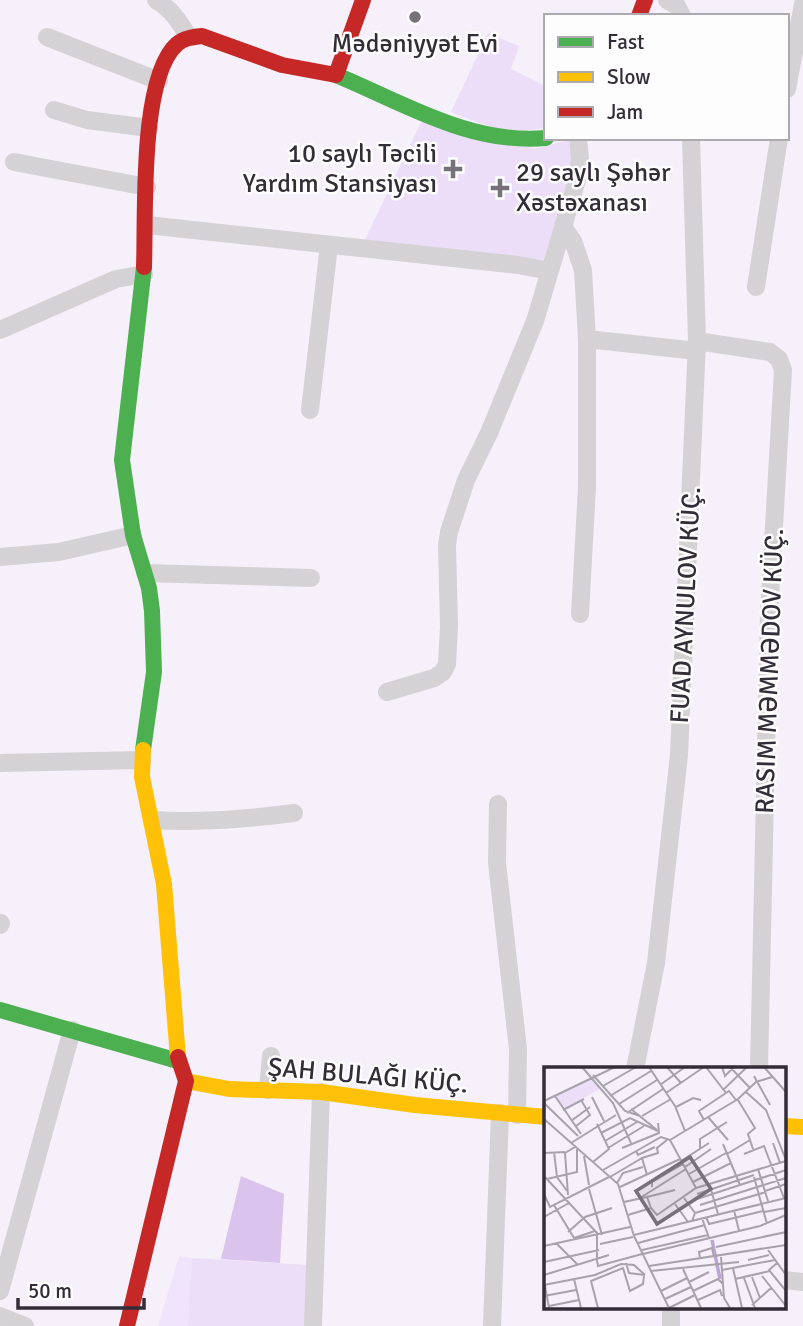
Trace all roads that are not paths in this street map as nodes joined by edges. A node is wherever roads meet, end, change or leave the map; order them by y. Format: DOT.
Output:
graph roads {
  1 [pos="156,0"];
  2 [pos="363,0"];
  3 [pos="667,0"];
  4 [pos="803,4"];
  5 [pos="681,14"];
  6 [pos="188,36"];
  7 [pos="47,37"];
  8 [pos="336,75"];
  9 [pos="789,78"];
  10 [pos="159,81"];
  11 [pos="54,110"];
  12 [pos="149,128"];
  13 [pos="544,138"];
  14 [pos="578,140"];
  15 [pos="691,140"];
  16 [pos="779,140"];
  17 [pos="14,162"];
  18 [pos="147,187"];
  19 [pos="148,225"];
  20 [pos="564,228"];
  21 [pos="329,245"];
  22 [pos="550,271"];
  23 [pos="144,274"];
  24 [pos="756,287"];
  25 [pos="0,331"];
  26 [pos="587,339"];
  27 [pos="697,346"];
  28 [pos="310,410"];
  29 [pos="133,535"];
  30 [pos="0,557"];
  31 [pos="145,573"];
  32 [pos="311,578"];
  33 [pos="580,614"];
  34 [pos="387,692"];
  35 [pos="142,760"];
  36 [pos="0,763"];
  37 [pos="498,804"];
  38 [pos="294,813"];
  39 [pos="152,820"];
  40 [pos="0,1010"];
  41 [pos="72,1030"];
  42 [pos="271,1056"];
  43 [pos="178,1061"];
  44 [pos="635,1067"];
  45 [pos="759,1067"];
  46 [pos="186,1081"];
  47 [pos="268,1090"];
  48 [pos="321,1092"];
  49 [pos="508,1114"];
  50 [pos="544,1117"];
  51 [pos="0,1291"];
  52 [pos="671,1308"];
  53 [pos="0,1317"];
  54 [pos="25,1326"];
  55 [pos="127,1326"];
  56 [pos="313,1326"];
  57 [pos="492,1326"];
  58 [pos="671,1326"];
  1 -- 6 [label="street"];
  2 -- 8 [label="street"];
  3 -- 5 [label="street"];
  4 -- 9 [label="street"];
  6 -- 8 [label="street"];
  6 -- 10 [label="street"];
  7 -- 10 [label="street"];
  8 -- 13 [label="street"];
  10 -- 12 [label="street"];
  11 -- 12 [label="street"];
  12 -- 18 [label="street"];
  14 -- 20 [label="street"];
  15 -- 27 [label="street, FUAD AYNULOV KÜÇ."];
  16 -- 24 [label="street"];
  17 -- 18 [label="street"];
  18 -- 19 [label="street"];
  19 -- 21 [label="street"];
  19 -- 23 [label="street"];
  20 -- 22 [label="street"];
  20 -- 26 [label="street"];
  21 -- 22 [label="street"];
  21 -- 28 [label="street"];
  22 -- 34 [label="street"];
  23 -- 25 [label="street"];
  23 -- 29 [label="street"];
  26 -- 27 [label="street, RASIM MƏMMƏDOV KÜÇ."];
  26 -- 33 [label="street"];
  27 -- 44 [label="street, FUAD AYNULOV KÜÇ."];
  27 -- 45 [label="street, RASIM MƏMMƏDOV KÜÇ."];
  29 -- 30 [label="street"];
  29 -- 31 [label="street"];
  31 -- 32 [label="street"];
  31 -- 35 [label="street"];
  35 -- 36 [label="street"];
  35 -- 39 [label="street"];
  37 -- 49 [label="street"];
  38 -- 39 [label="street"];
  39 -- 43 [label="street"];
  40 -- 41 [label="street"];
  41 -- 43 [label="street"];
  41 -- 51 [label="street"];
  42 -- 47 [label="street"];
  43 -- 46 [label="street"];
  46 -- 47 [label="street"];
  46 -- 55 [label="street"];
  47 -- 48 [label="street"];
  48 -- 49 [label="street"];
  48 -- 56 [label="street"];
  49 -- 50 [label="street"];
  49 -- 57 [label="street"];
  52 -- 58 [label="street"];
  53 -- 54 [label="street"];
}
